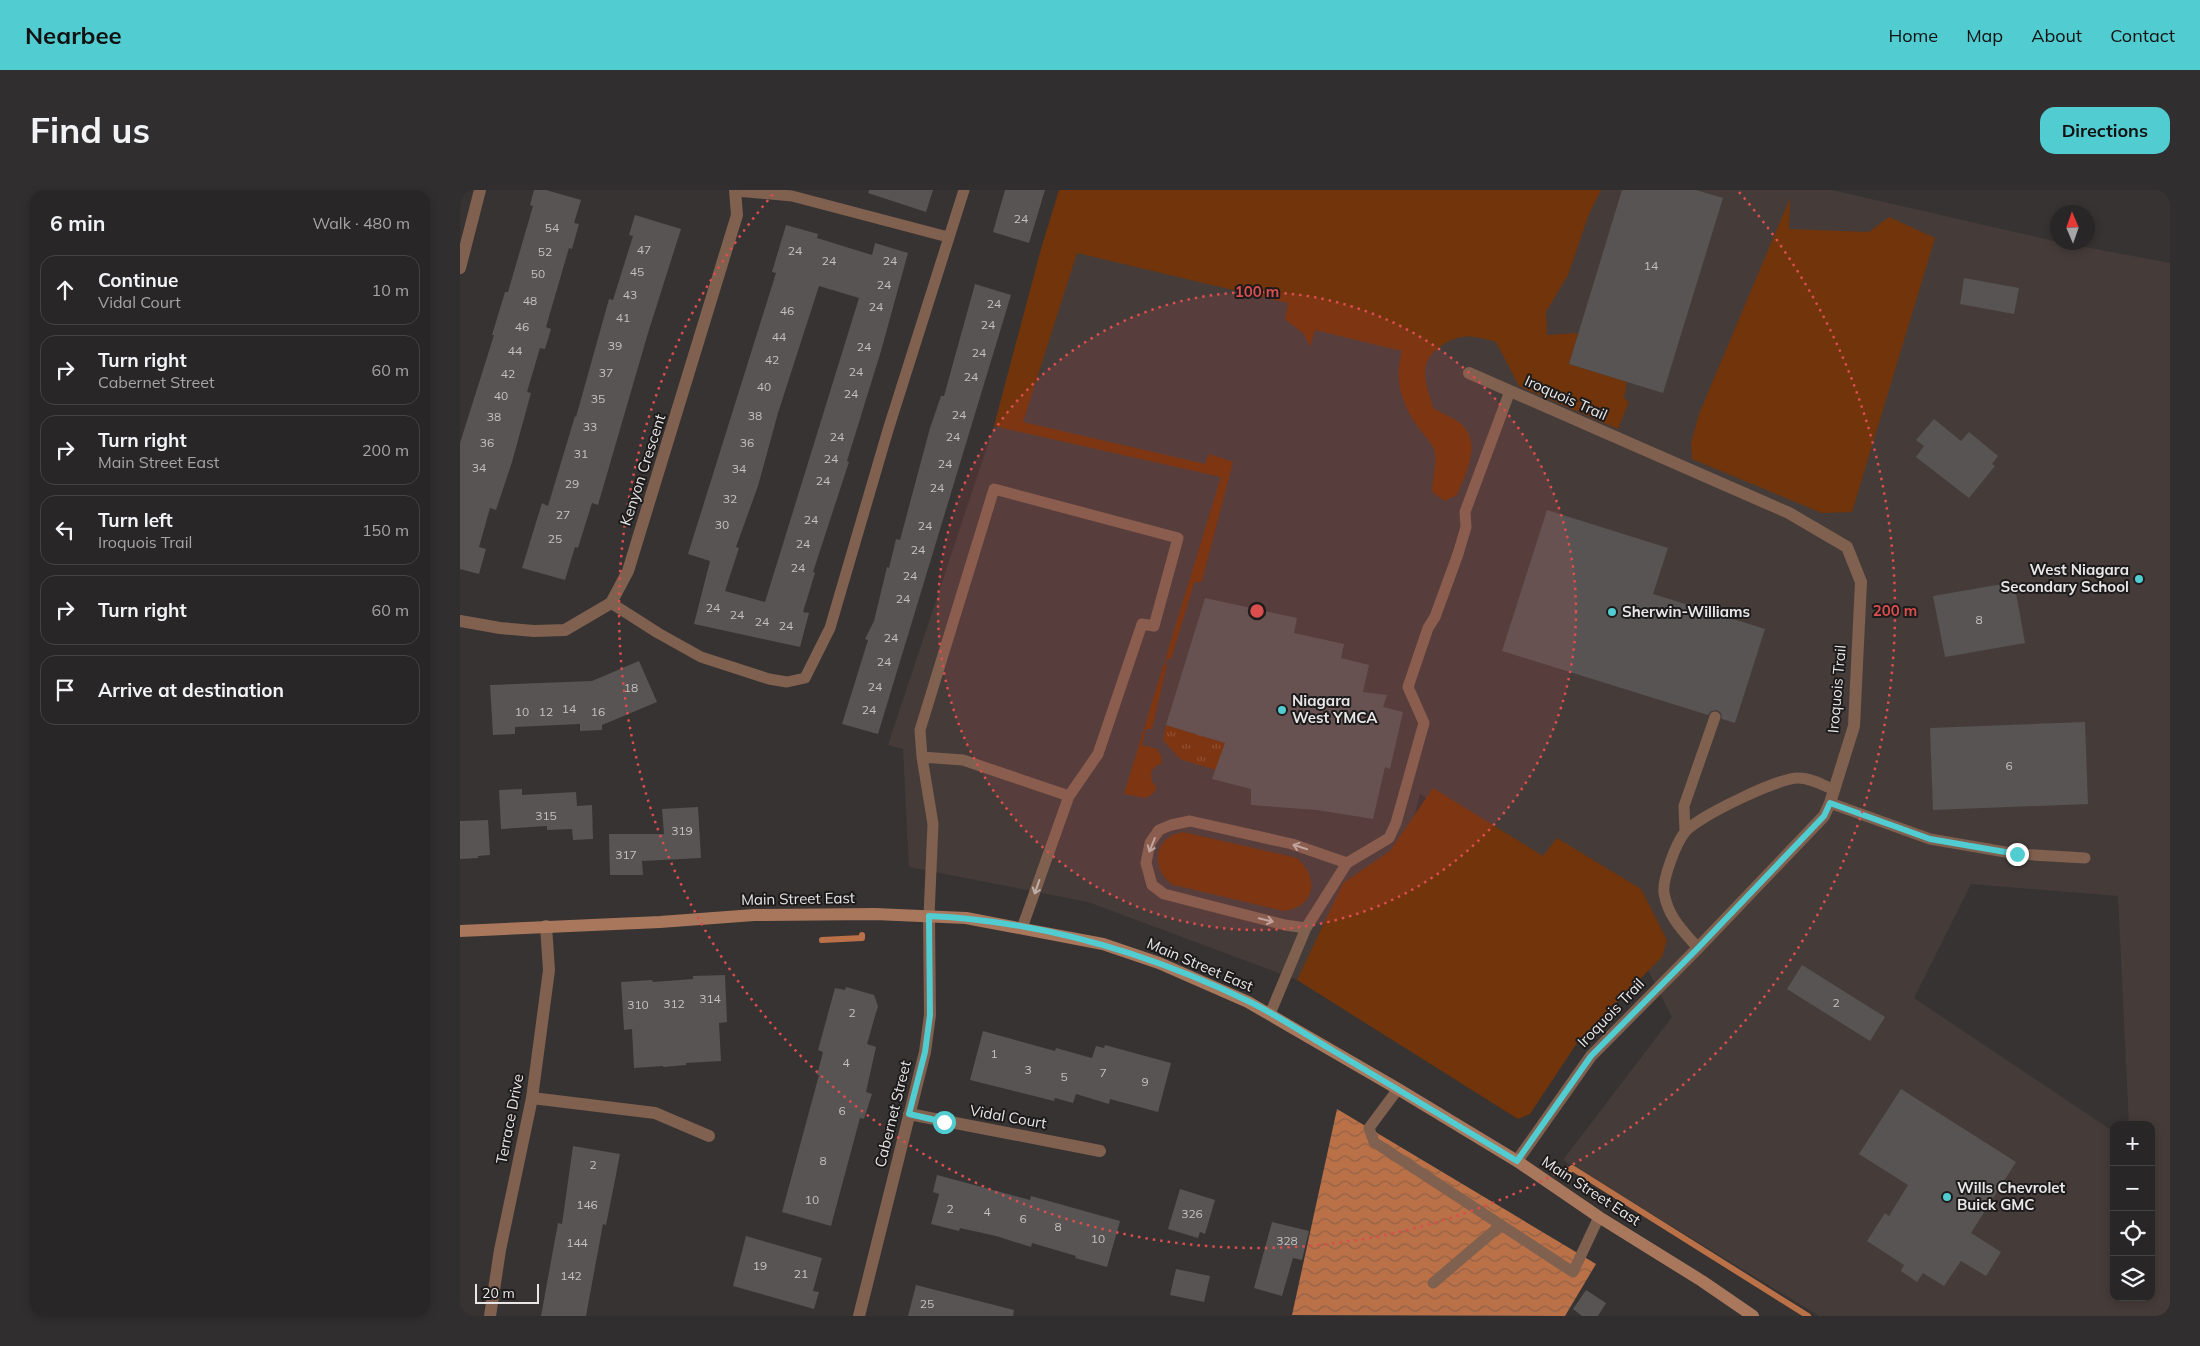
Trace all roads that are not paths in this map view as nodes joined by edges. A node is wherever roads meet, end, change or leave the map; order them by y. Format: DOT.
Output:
graph roads {
  1 [pos="480,190"];
  2 [pos="736,190"];
  3 [pos="964,190"];
  4 [pos="948,237"];
  5 [pos="460,268"];
  6 [pos="1469,373"];
  7 [pos="1510,391"];
  8 [pos="611,603"];
  9 [pos="460,621"];
  10 [pos="1715,717"];
  11 [pos="922,757"];
  12 [pos="1834,790"];
  13 [pos="1069,796"];
  14 [pos="1830,803"];
  15 [pos="1685,832"];
  16 [pos="2085,858"];
  17 [pos="1347,863"];
  18 [pos="929,916"];
  19 [pos="546,926"];
  20 [pos="1022,928"];
  21 [pos="1306,928"];
  22 [pos="460,931"];
  23 [pos="1698,948"];
  24 [pos="1270,1014"];
  25 [pos="1398,1089"];
  26 [pos="532,1098"];
  27 [pos="909,1114"];
  28 [pos="709,1136"];
  29 [pos="1100,1151"];
  30 [pos="1517,1161"];
  31 [pos="1599,1217"];
  32 [pos="1501,1225"];
  33 [pos="1433,1283"];
  34 [pos="490,1316"];
  35 [pos="859,1316"];
  36 [pos="1753,1316"];
  1 -- 5 [label="street"];
  2 -- 4 [label="lane"];
  2 -- 8 [label="street, Kenyon Crescent"];
  3 -- 4 [label="lane"];
  4 -- 8 [label="lane"];
  6 -- 7 [label="street, Iroquois Trail"];
  7 -- 12 [label="street, Iroquois Trail"];
  7 -- 17 [label="lane"];
  8 -- 9 [label="street"];
  10 -- 15 [label="lane"];
  11 -- 13 [label="lane"];
  11 -- 13 [label="lane"];
  11 -- 18 [label="lane"];
  12 -- 14 [label="street, Iroquois Trail"];
  12 -- 15 [label="lane"];
  13 -- 20 [label="lane, one-way"];
  14 -- 16 [label="lane"];
  14 -- 23 [label="street, Iroquois Trail"];
  15 -- 23 [label="lane"];
  17 -- 21 [label="lane"];
  17 -- 21 [label="lane, one-way"];
  18 -- 19 [label="main road, Main Street East"];
  18 -- 20 [label="main road, Main Street East"];
  18 -- 27 [label="street, Cabernet Street"];
  19 -- 22 [label="main road, Main Street East"];
  19 -- 26 [label="street, Terrace Drive"];
  20 -- 24 [label="main road, Main Street East"];
  21 -- 24 [label="lane"];
  23 -- 30 [label="street, Iroquois Trail"];
  24 -- 25 [label="main road, Main Street East"];
  25 -- 30 [label="main road, Main Street East"];
  25 -- 32 [label="lane"];
  26 -- 28 [label="street"];
  26 -- 34 [label="street, Terrace Drive"];
  27 -- 29 [label="street, Vidal Court"];
  27 -- 35 [label="street, Cabernet Street"];
  30 -- 31 [label="main road, Main Street East"];
  31 -- 32 [label="lane"];
  31 -- 36 [label="main road, Main Street East"];
  32 -- 33 [label="lane"];
}
